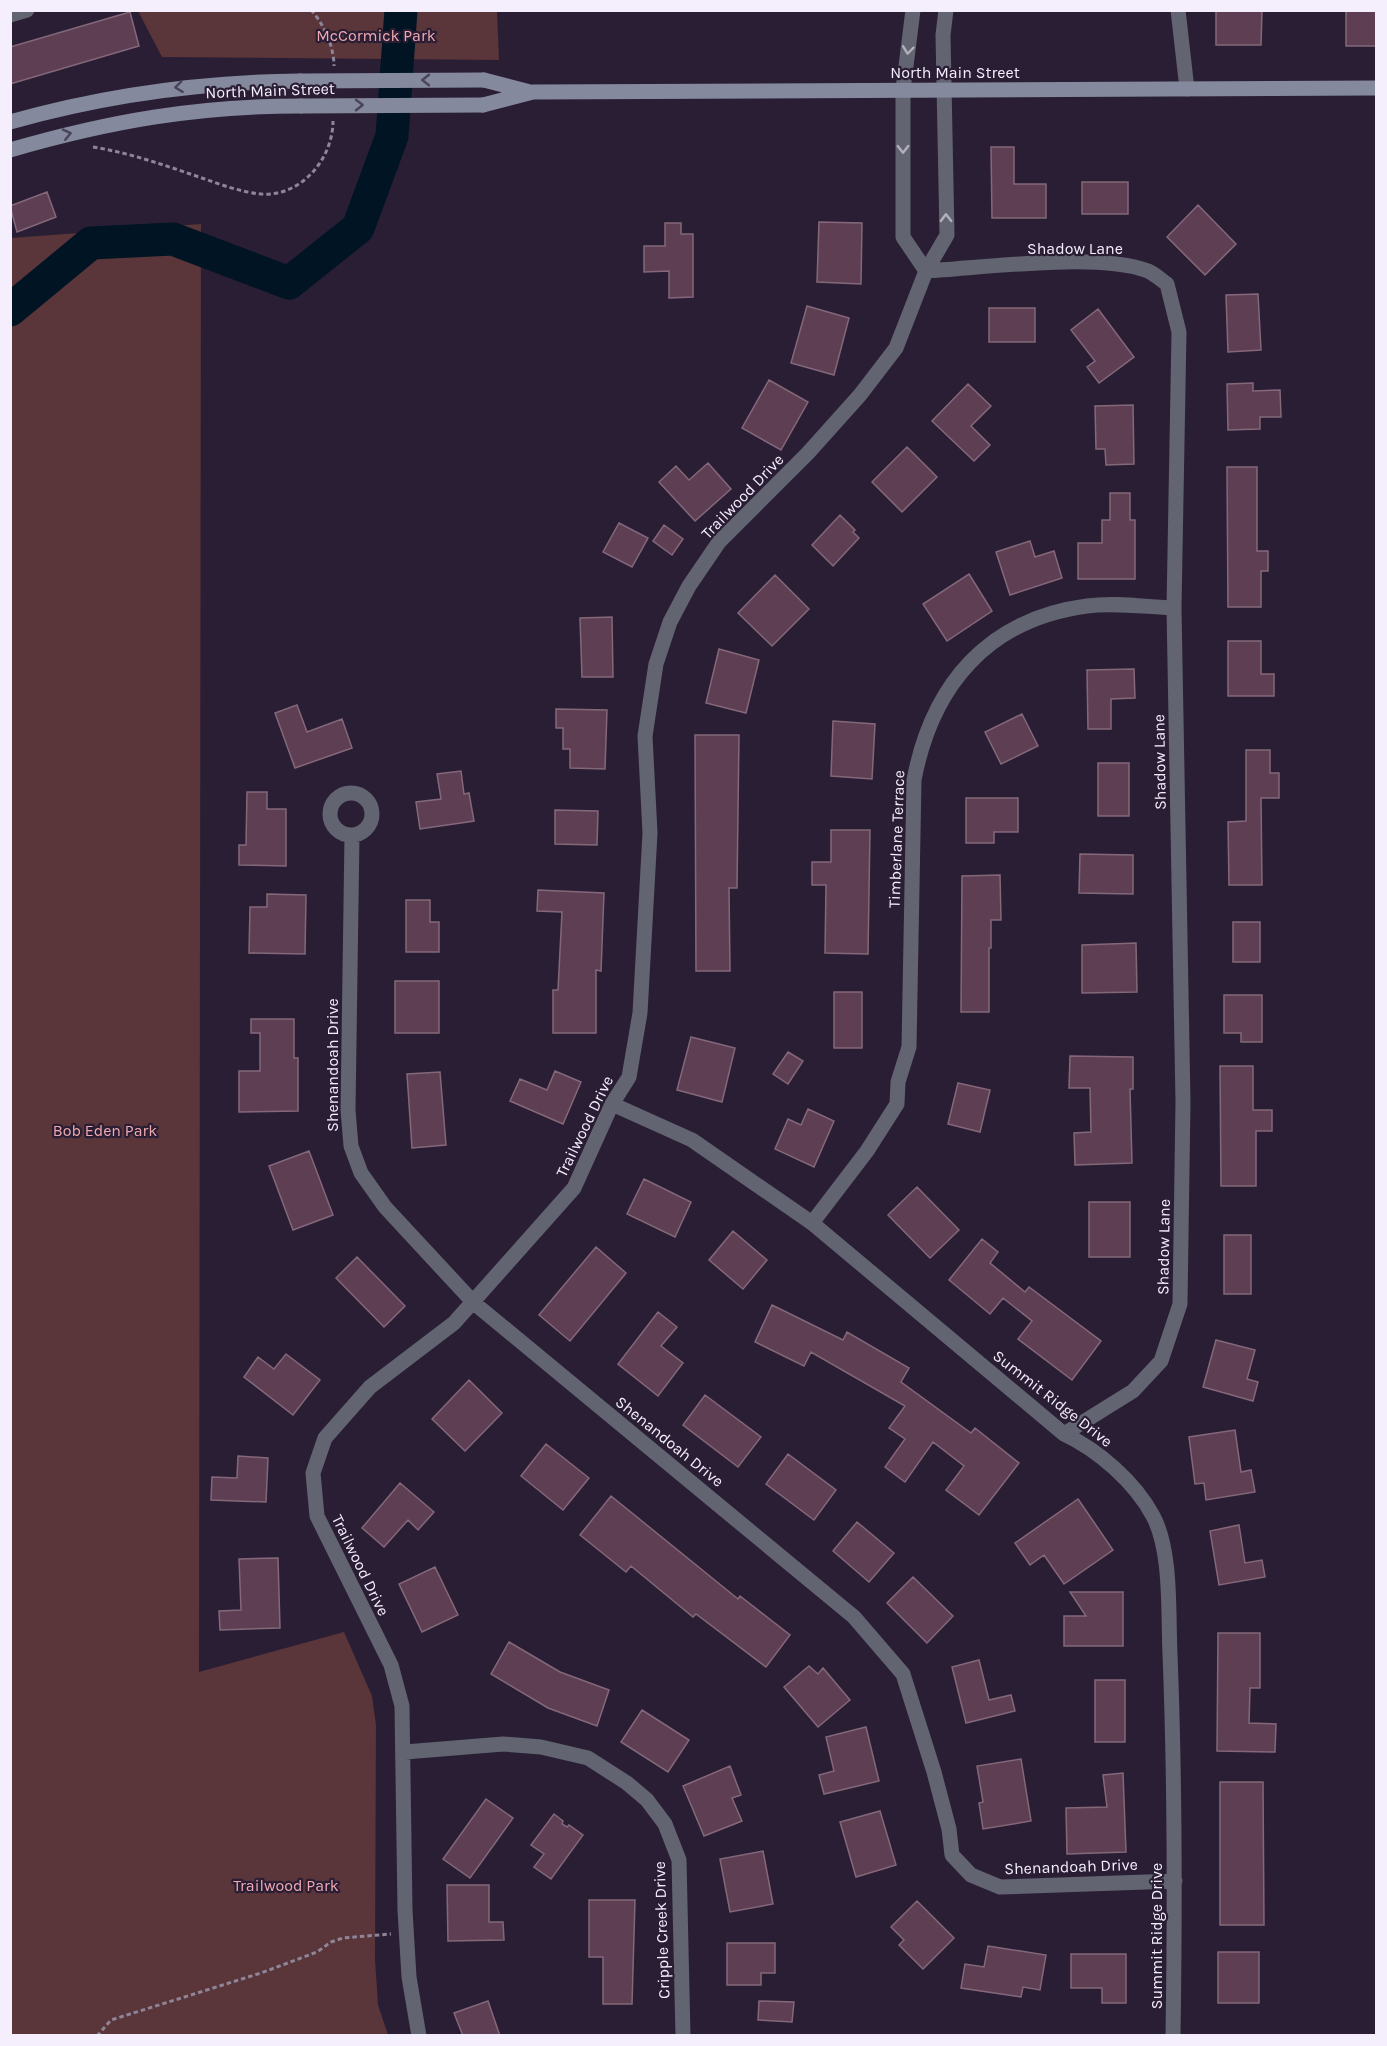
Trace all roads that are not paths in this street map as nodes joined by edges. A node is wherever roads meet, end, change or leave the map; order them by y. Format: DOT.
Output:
graph roads {
  1 [pos="27,10"];
  2 [pos="914,10"];
  3 [pos="946,10"];
  4 [pos="1178,10"];
  5 [pos="10,15"];
  6 [pos="1377,88"];
  7 [pos="1187,89"];
  8 [pos="903,90"];
  9 [pos="944,90"];
  10 [pos="533,92"];
  11 [pos="10,122"];
  12 [pos="10,150"];
  13 [pos="926,271"];
  14 [pos="1174,608"];
  15 [pos="352,835"];
  16 [pos="612,1104"];
  17 [pos="812,1223"];
  18 [pos="474,1303"];
  19 [pos="1064,1434"];
  20 [pos="405,1752"];
  21 [pos="1175,1881"];
  22 [pos="419,2036"];
  23 [pos="683,2036"];
  24 [pos="1173,2036"];
  1 -- 5 [label="street"];
  2 -- 8 [label="street, one-way"];
  3 -- 9 [label="street, Trailwood Drive"];
  4 -- 7 [label="street"];
  6 -- 7 [label="main road, North Main Street"];
  7 -- 9 [label="main road, North Main Street"];
  8 -- 9 [label="main road, North Main Street"];
  8 -- 10 [label="main road, North Main Street"];
  8 -- 13 [label="street, one-way"];
  13 -- 9 [label="street, Trailwood Drive, one-way"];
  10 -- 11 [label="main road, North Main Street, one-way, bridge"];
  12 -- 10 [label="main road, North Main Street, one-way, bridge"];
  13 -- 14 [label="street, Shadow Lane"];
  13 -- 16 [label="street, Trailwood Drive"];
  14 -- 17 [label="street, Timberlane Terrace"];
  14 -- 19 [label="street, Shadow Lane"];
  15 -- 18 [label="street, Shenandoah Drive"];
  16 -- 17 [label="street, Summit Ridge Drive"];
  16 -- 18 [label="street, Trailwood Drive"];
  17 -- 19 [label="street, Summit Ridge Drive"];
  18 -- 20 [label="street, Trailwood Drive"];
  18 -- 21 [label="street, Shenandoah Drive"];
  19 -- 21 [label="street, Summit Ridge Drive"];
  20 -- 22 [label="street, Trailwood Drive"];
  20 -- 23 [label="street, Cripple Creek Drive"];
  21 -- 24 [label="street, Summit Ridge Drive"];
}
